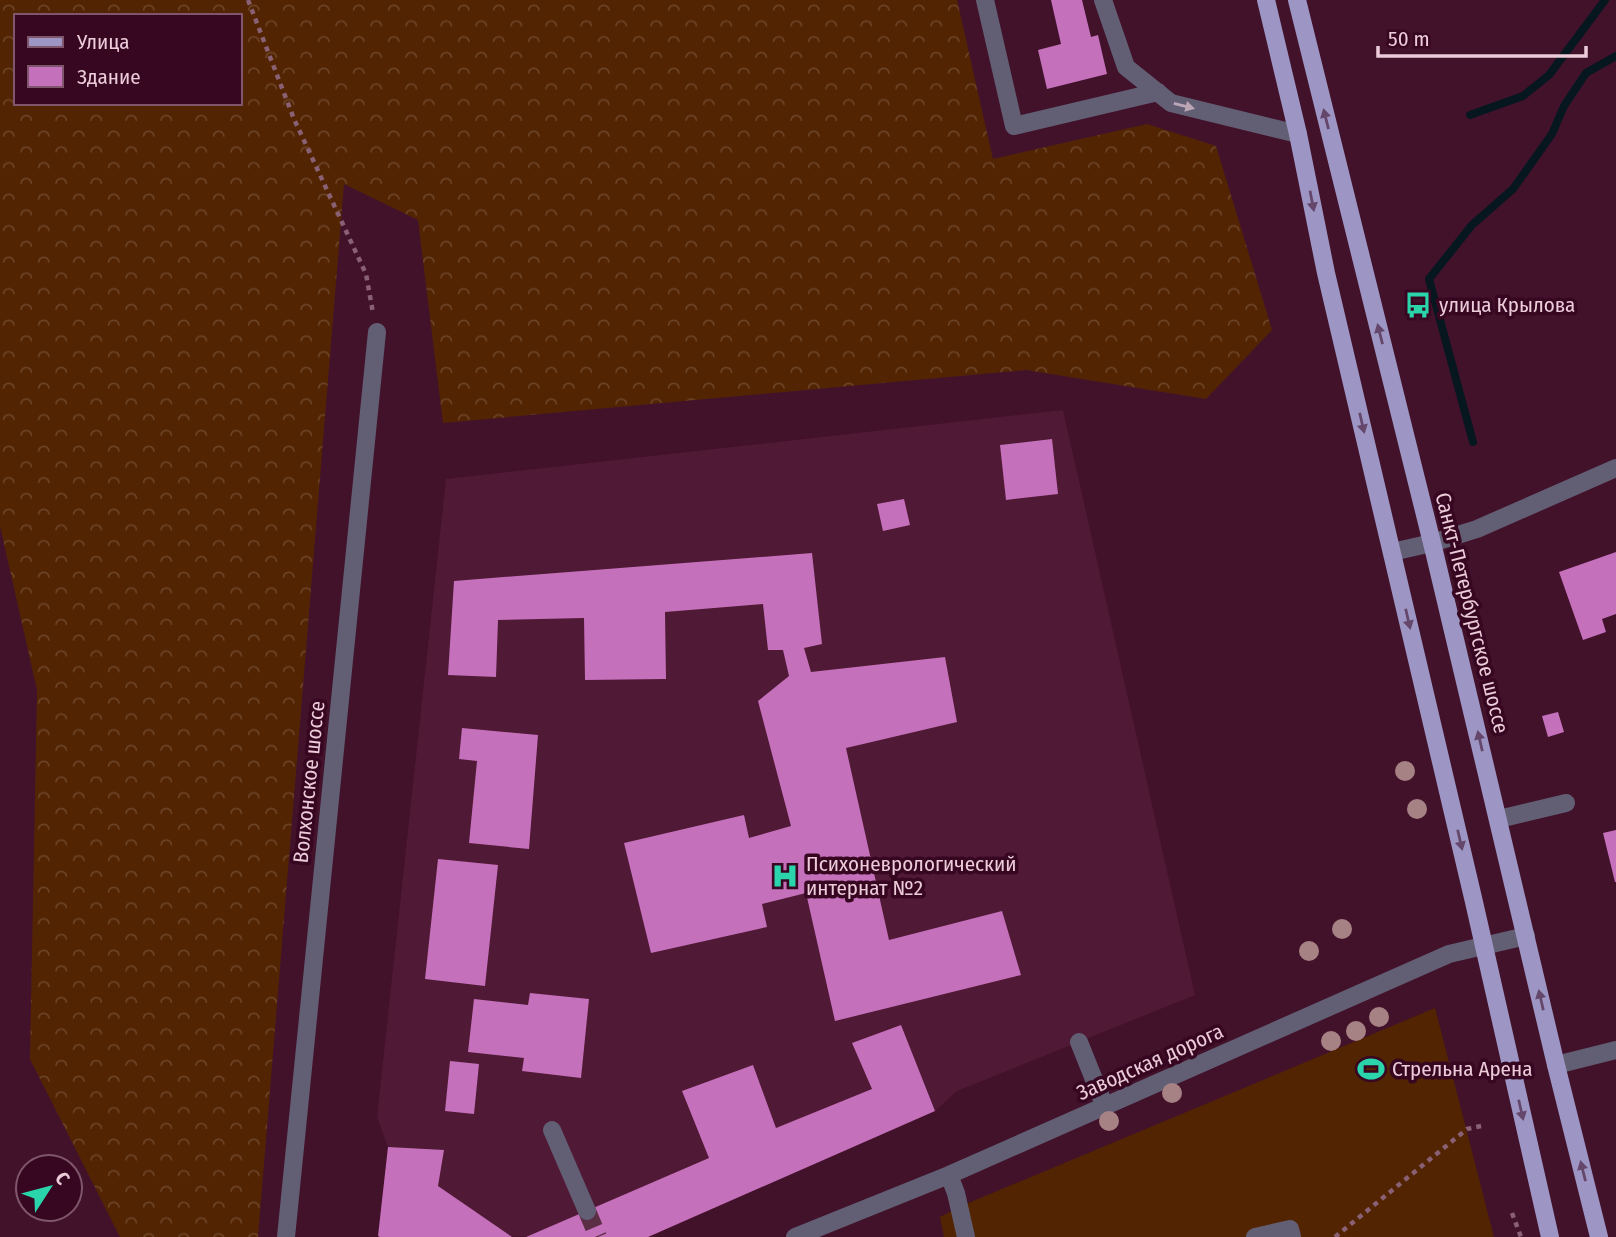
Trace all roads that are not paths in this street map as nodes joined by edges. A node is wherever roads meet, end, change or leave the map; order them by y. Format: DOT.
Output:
graph roads {
  1 [pos="985,0"];
  2 [pos="1103,0"];
  3 [pos="1266,0"];
  4 [pos="1297,0"];
  5 [pos="1158,92"];
  6 [pos="1298,134"];
  7 [pos="377,332"];
  8 [pos="1616,468"];
  9 [pos="1432,543"];
  10 [pos="1392,552"];
  11 [pos="1566,803"];
  12 [pos="1499,819"];
  13 [pos="1526,936"];
  14 [pos="1484,946"];
  15 [pos="1079,1042"];
  16 [pos="1616,1050"];
  17 [pos="1556,1065"];
  18 [pos="1105,1107"];
  19 [pos="552,1130"];
  20 [pos="949,1175"];
  21 [pos="587,1211"];
  22 [pos="286,1237"];
  23 [pos="795,1237"];
  24 [pos="966,1237"];
  25 [pos="1255,1237"];
  26 [pos="1292,1237"];
  27 [pos="1550,1237"];
  28 [pos="1599,1237"];
  1 -- 5 [label="street"];
  2 -- 5 [label="street"];
  3 -- 6 [label="main road"];
  9 -- 4 [label="main road, Санкт-Петербургское шоссе, one-way"];
  5 -- 6 [label="street, one-way"];
  6 -- 10 [label="main road, one-way"];
  7 -- 22 [label="street, Волхонское шоссе"];
  8 -- 9 [label="street"];
  9 -- 10 [label="street"];
  12 -- 9 [label="main road, Санкт-Петербургское шоссе, one-way"];
  10 -- 14 [label="main road, one-way"];
  11 -- 12 [label="street"];
  12 -- 13 [label="main road, Санкт-Петербургское шоссе"];
  13 -- 14 [label="street, Заводская дорога"];
  17 -- 13 [label="main road, Санкт-Петербургское шоссе, one-way"];
  14 -- 18 [label="street, Заводская дорога"];
  14 -- 27 [label="main road, one-way"];
  15 -- 18 [label="street"];
  16 -- 17 [label="street"];
  28 -- 17 [label="main road, Санкт-Петербургское шоссе, one-way"];
  18 -- 20 [label="street, Заводская дорога"];
  19 -- 21 [label="street"];
  20 -- 23 [label="street, Заводская дорога"];
  20 -- 24 [label="street"];
  25 -- 26 [label="street"];
}
